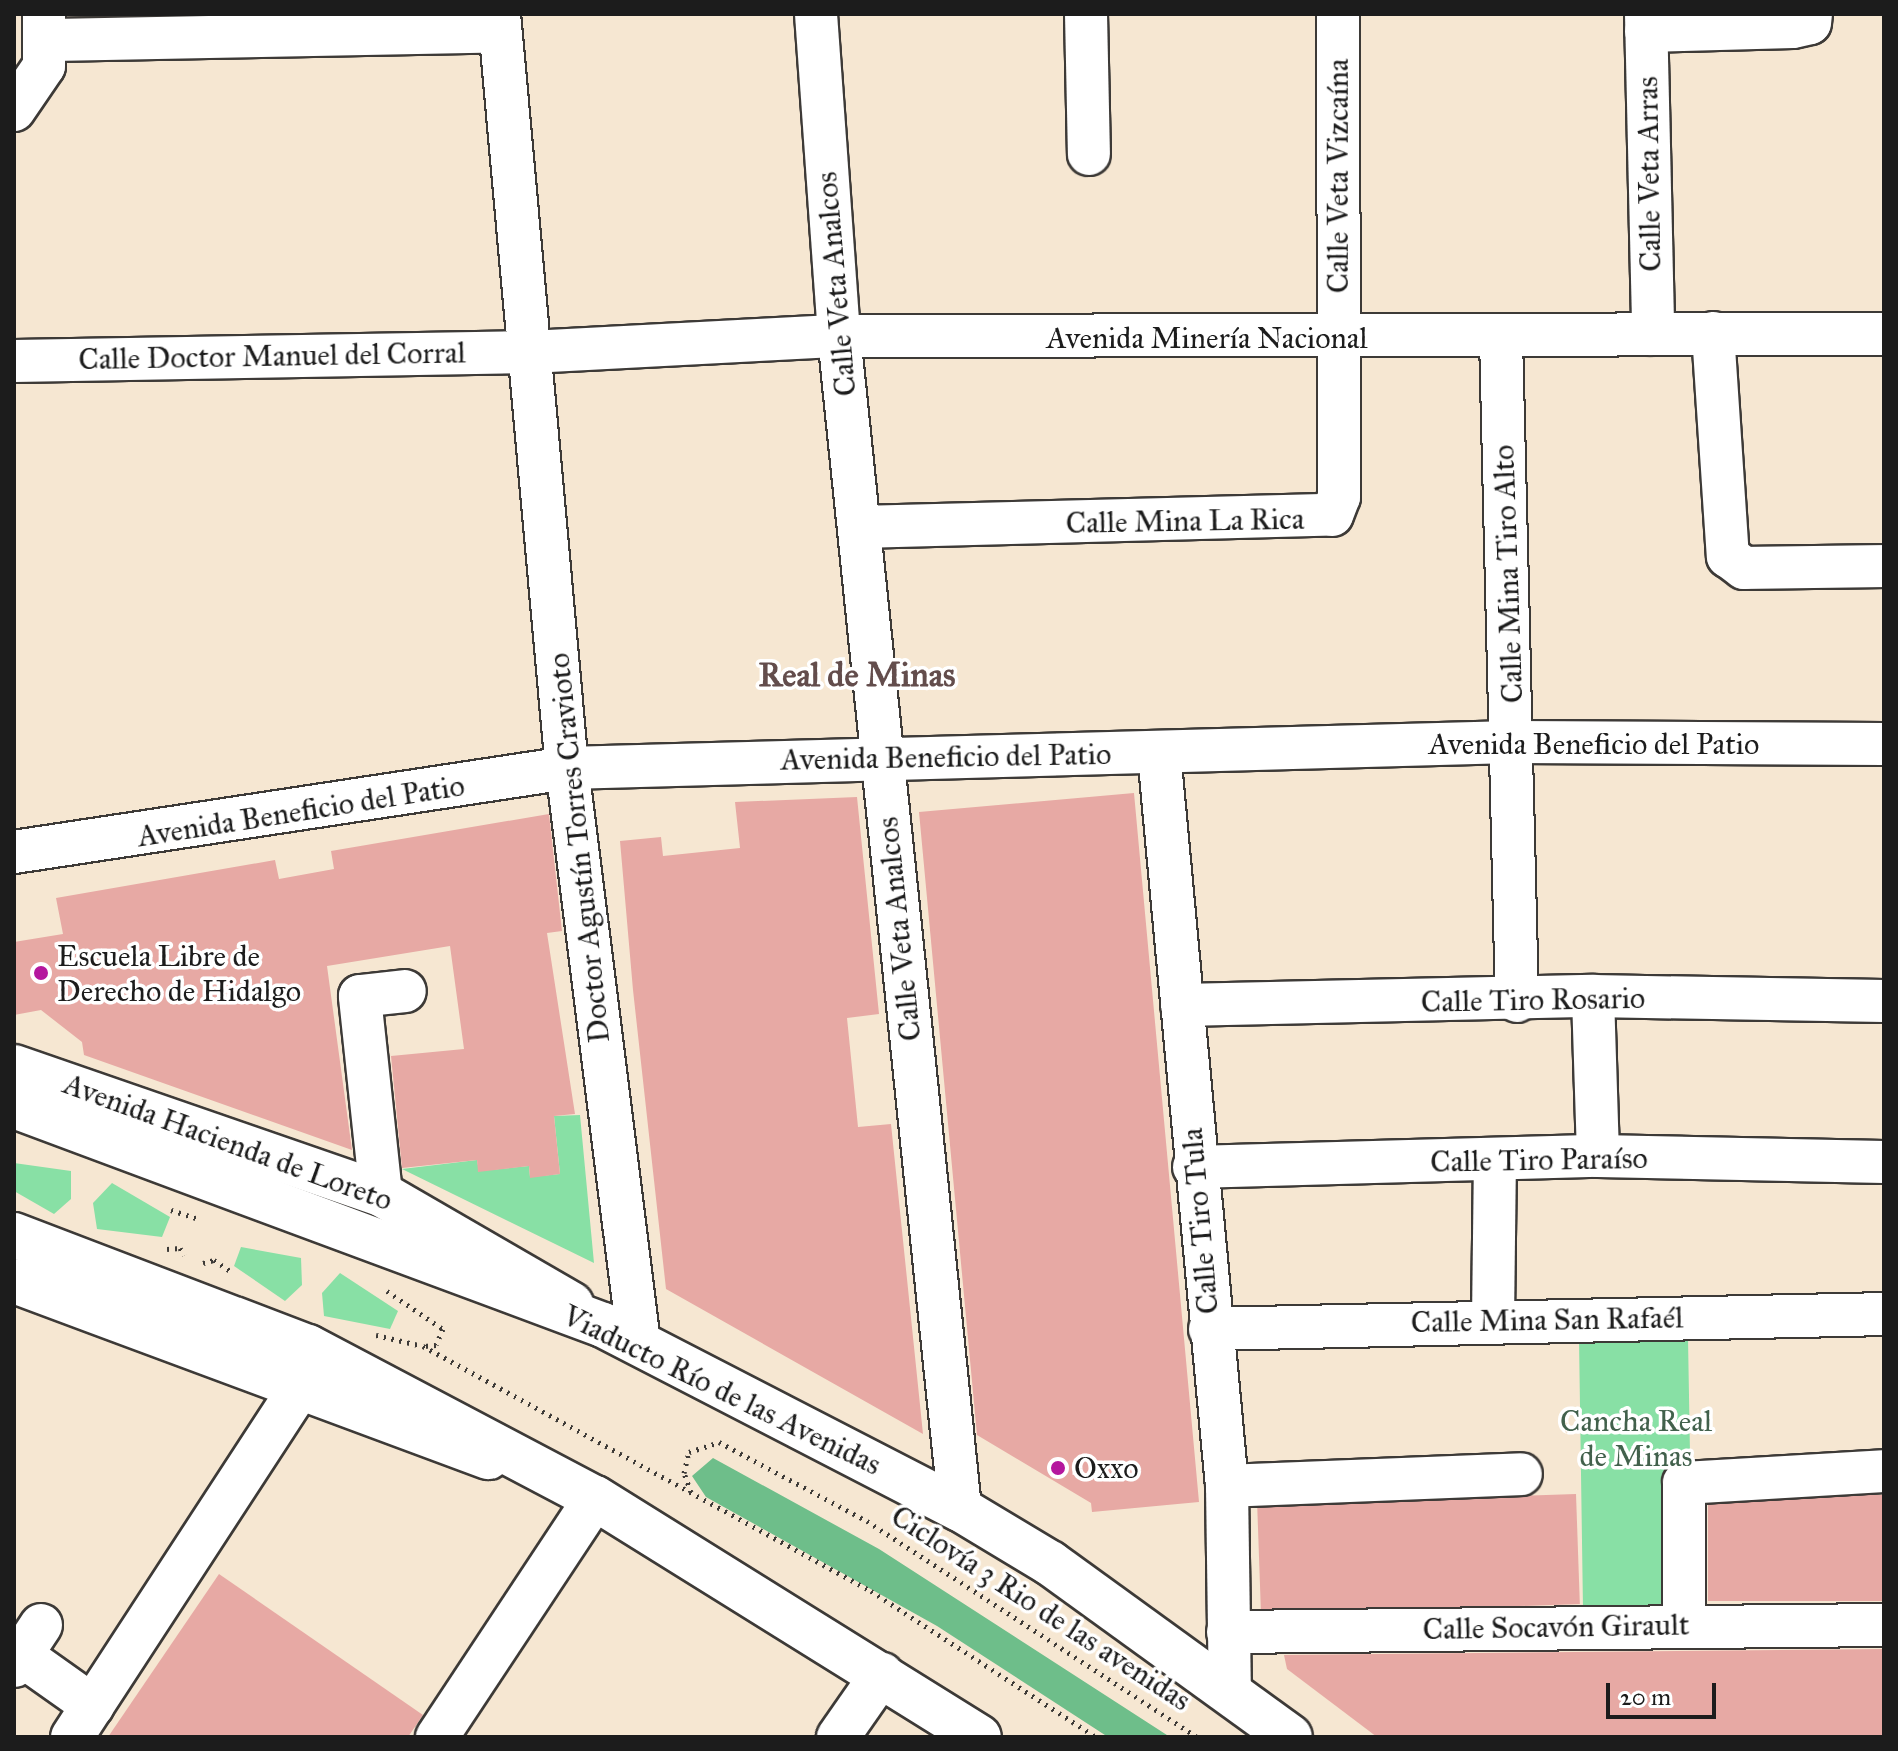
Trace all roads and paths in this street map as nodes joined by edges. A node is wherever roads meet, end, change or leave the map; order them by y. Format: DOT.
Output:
graph roads {
  1 [pos="816,14"];
  2 [pos="1086,14"];
  3 [pos="1338,14"];
  4 [pos="1811,14"];
  5 [pos="499,22"];
  6 [pos="1646,23"];
  7 [pos="46,27"];
  8 [pos="14,110"];
  9 [pos="1089,154"];
  10 [pos="1713,333"];
  11 [pos="1653,334"];
  12 [pos="1884,334"];
  13 [pos="839,336"];
  14 [pos="1501,338"];
  15 [pos="1339,339"];
  16 [pos="530,352"];
  17 [pos="14,361"];
  18 [pos="859,527"];
  19 [pos="1884,566"];
  20 [pos="1512,742"];
  21 [pos="1884,744"];
  22 [pos="1159,753"];
  23 [pos="881,756"];
  24 [pos="567,768"];
  25 [pos="14,852"];
  26 [pos="405,991"];
  27 [pos="1593,996"];
  28 [pos="1517,1001"];
  29 [pos="1884,1001"];
  30 [pos="1182,1005"];
  31 [pos="14,1067"];
  32 [pos="14,1106"];
  33 [pos="1598,1156"];
  34 [pos="1495,1161"];
  35 [pos="1884,1162"];
  36 [pos="1194,1167"];
  37 [pos="381,1194"];
  38 [pos="14,1235"];
  39 [pos="14,1281"];
  40 [pos="1884,1314"];
  41 [pos="1493,1320"];
  42 [pos="1210,1329"];
  43 [pos="621,1334"];
  44 [pos="423,1346"];
  45 [pos="298,1390"];
  46 [pos="1884,1471"];
  47 [pos="1521,1474"];
  48 [pos="1227,1486"];
  49 [pos="577,1490"];
  50 [pos="693,1495"];
  51 [pos="960,1509"];
  52 [pos="1684,1624"];
  53 [pos="1884,1625"];
  54 [pos="1228,1632"];
  55 [pos="25,1649"];
  56 [pos="882,1674"];
  57 [pos="1230,1689"];
  58 [pos="83,1722"];
  59 [pos="437,1737"];
  60 [pos="838,1737"];
  61 [pos="979,1737"];
  62 [pos="1096,1737"];
  63 [pos="1197,1737"];
  64 [pos="1290,1737"];
  1 -- 13 [label="street, Calle Veta Analcos"];
  2 -- 9 [label="street"];
  3 -- 15 [label="street, Calle Veta Vizcaína"];
  4 -- 6 [label="street"];
  5 -- 7 [label="street"];
  5 -- 16 [label="street, Doctor Agustín Torres Cravioto"];
  6 -- 11 [label="street, Calle Veta Arras"];
  7 -- 8 [label="street"];
  10 -- 11 [label="street, Avenida Minería Nacional"];
  10 -- 12 [label="street, Avenida Minería Nacional"];
  10 -- 19 [label="street"];
  11 -- 14 [label="street, Avenida Minería Nacional"];
  13 -- 15 [label="street, Avenida Minería Nacional"];
  13 -- 16 [label="street, Avenida Minería Nacional"];
  13 -- 18 [label="street, Calle Veta Analcos"];
  14 -- 15 [label="street, Avenida Minería Nacional"];
  14 -- 20 [label="street, Calle Mina Tiro Alto"];
  15 -- 18 [label="street, Calle Mina La Rica"];
  16 -- 17 [label="street, Calle Doctor Manuel del Corral"];
  16 -- 24 [label="street, Doctor Agustín Torres Cravioto"];
  18 -- 23 [label="street, Calle Veta Analcos"];
  20 -- 21 [label="street, Avenida Beneficio del Patio"];
  20 -- 22 [label="street, Avenida Beneficio del Patio"];
  20 -- 28 [label="street, Calle Mina Tiro Alto"];
  22 -- 23 [label="street, Avenida Beneficio del Patio"];
  22 -- 30 [label="street, Calle Tiro Tula"];
  23 -- 24 [label="street, Avenida Beneficio del Patio"];
  23 -- 51 [label="street, Calle Veta Analcos"];
  24 -- 25 [label="street, Avenida Beneficio del Patio"];
  24 -- 43 [label="street, Doctor Agustín Torres Cravioto"];
  26 -- 37 [label="street"];
  27 -- 28 [label="street, Calle Tiro Rosario"];
  27 -- 29 [label="street, Calle Tiro Rosario"];
  27 -- 33 [label="street"];
  28 -- 30 [label="street, Calle Tiro Rosario"];
  30 -- 36 [label="street, Calle Tiro Tula"];
  31 -- 37 [label="main road, Avenida Hacienda de Loreto"];
  32 -- 43 [label="main road, Viaducto Río de las Avenidas"];
  33 -- 34 [label="street, Calle Tiro Paraíso"];
  33 -- 35 [label="street, Calle Tiro Paraíso"];
  34 -- 36 [label="street, Calle Tiro Paraíso"];
  34 -- 41 [label="street"];
  36 -- 42 [label="street, Calle Tiro Tula"];
  37 -- 43 [label="main road, Avenida Hacienda de Loreto"];
  38 -- 49 [label="main road"];
  39 -- 45 [label="main road"];
  40 -- 41 [label="street, Calle Mina San Rafaél"];
  41 -- 42 [label="street, Calle Mina San Rafaél"];
  42 -- 48 [label="street, Calle Tiro Tula"];
  43 -- 51 [label="main road, Viaducto Río de las Avenidas"];
  44 -- 50 [label="path"];
  45 -- 49 [label="main road"];
  45 -- 58 [label="street"];
  46 -- 52 [label="street"];
  47 -- 48 [label="street"];
  48 -- 54 [label="street, Calle Tiro Tula"];
  49 -- 56 [label="main road"];
  49 -- 59 [label="street"];
  50 -- 62 [label="path"];
  50 -- 63 [label="path, Ciclovía 3 Rio de las avenidas"];
  51 -- 57 [label="main road, Viaducto Río de las Avenidas"];
  52 -- 53 [label="street, Calle Socavón Girault"];
  52 -- 54 [label="street, Calle Socavón Girault"];
  54 -- 57 [label="street, Calle Tiro Tula"];
  55 -- 58 [label="street"];
  56 -- 60 [label="street"];
  56 -- 61 [label="main road"];
  57 -- 64 [label="main road, Viaducto Río de las Avenidas"];
}
